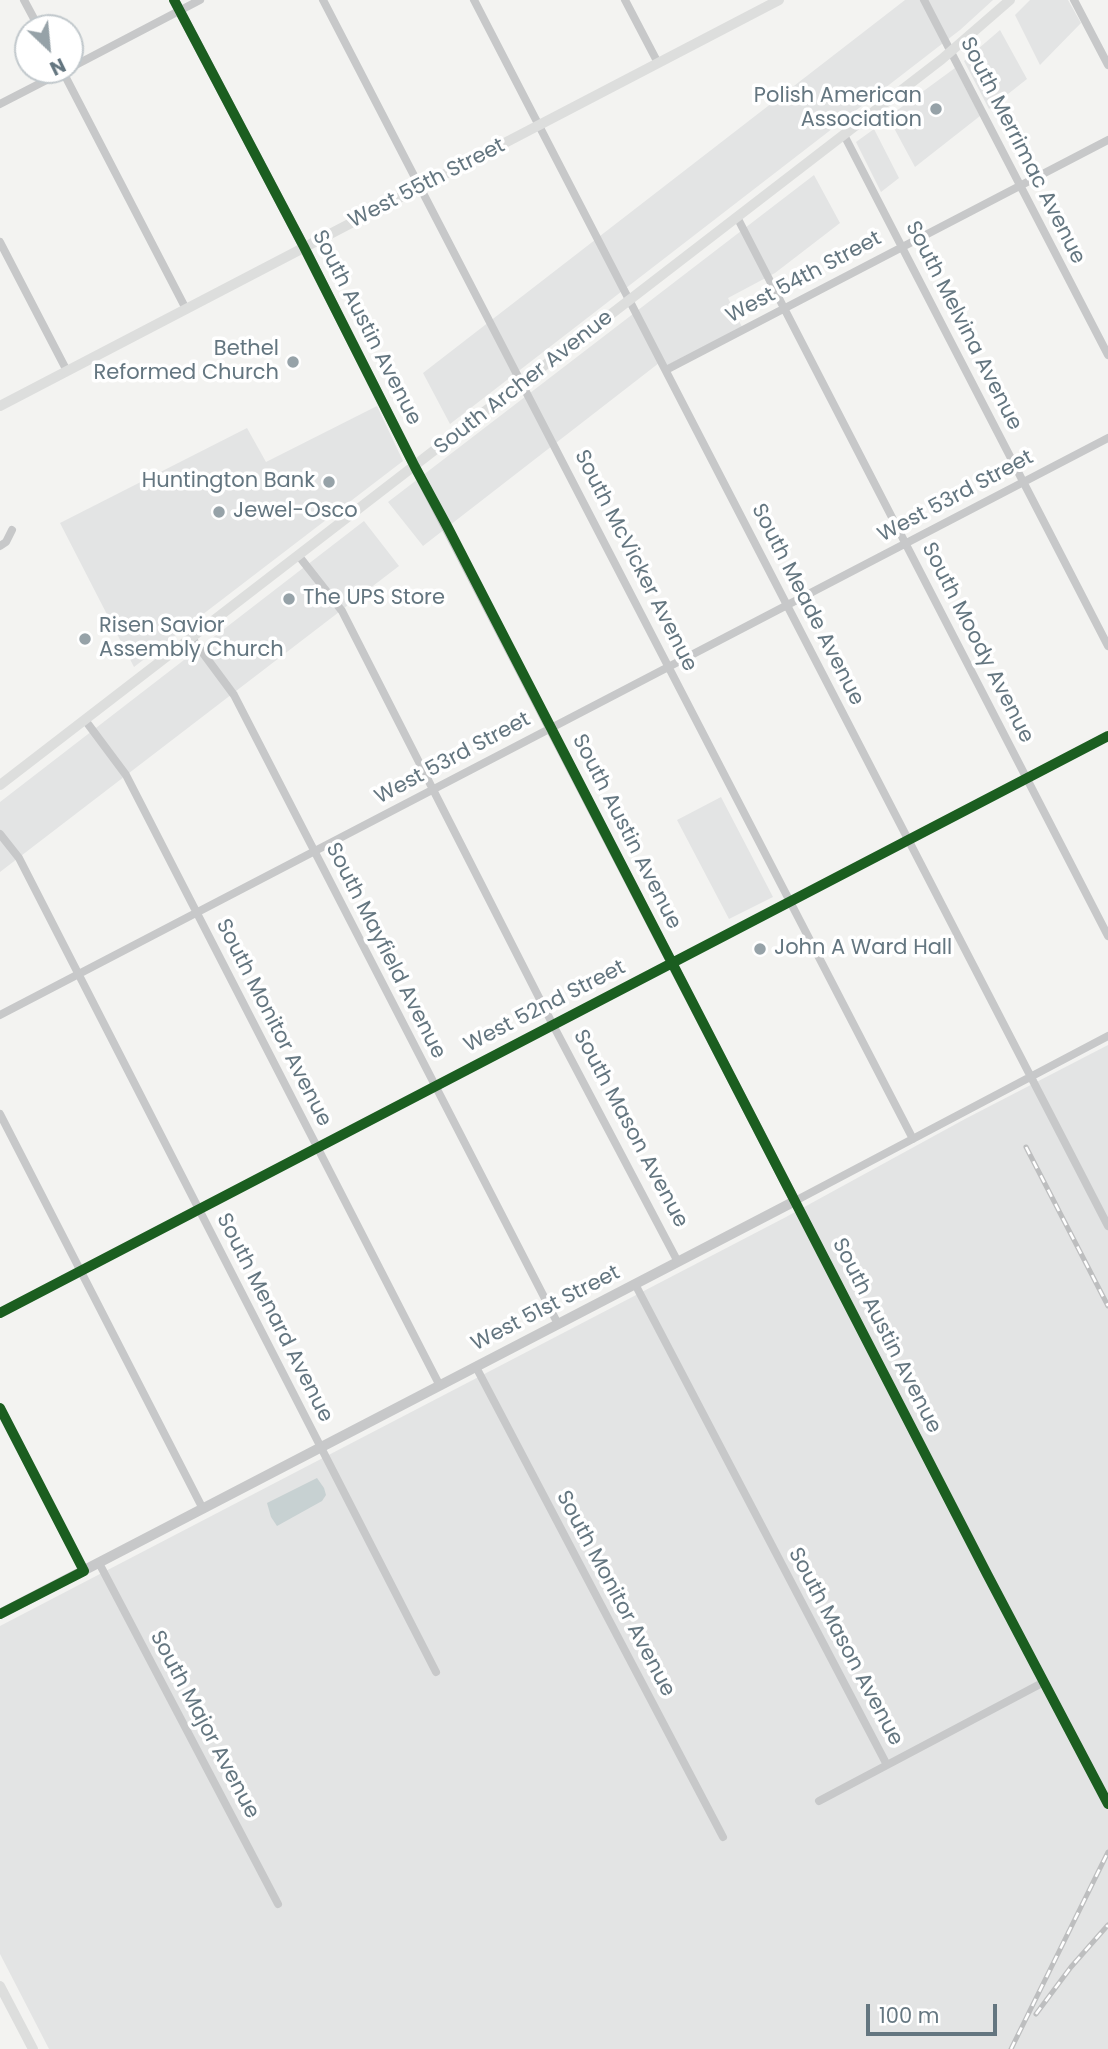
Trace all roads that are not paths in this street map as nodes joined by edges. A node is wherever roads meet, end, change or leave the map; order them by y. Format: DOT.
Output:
graph roads {
  1 [pos="174,0"];
  2 [pos="200,0"];
  3 [pos="324,0"];
  4 [pos="474,0"];
  5 [pos="625,0"];
  6 [pos="924,0"];
  7 [pos="1010,0"];
  8 [pos="1074,0"];
  9 [pos="776,1"];
  10 [pos="180,11"];
  11 [pos="951,52"];
  12 [pos="84,60"];
  13 [pos="658,63"];
  14 [pos="1108,65"];
  15 [pos="38,84"];
  16 [pos="72,84"];
  17 [pos="0,104"];
  18 [pos="539,125"];
  19 [pos="844,135"];
  20 [pos="1108,140"];
  21 [pos="1020,185"];
  22 [pos="421,187"];
  23 [pos="737,217"];
  24 [pos="0,243"];
  25 [pos="902,246"];
  26 [pos="304,247"];
  27 [pos="630,300"];
  28 [pos="784,308"];
  29 [pos="186,309"];
  30 [pos="1108,355"];
  31 [pos="666,370"];
  32 [pos="67,371"];
  33 [pos="523,383"];
  34 [pos="0,406"];
  35 [pos="1108,438"];
  36 [pos="415,467"];
  37 [pos="1024,481"];
  38 [pos="12,530"];
  39 [pos="906,543"];
  40 [pos="0,546"];
  41 [pos="299,555"];
  42 [pos="787,605"];
  43 [pos="191,637"];
  44 [pos="1108,646"];
  45 [pos="669,666"];
  46 [pos="85,720"];
  47 [pos="550,727"];
  48 [pos="1108,736"];
  49 [pos="1027,779"];
  50 [pos="0,785"];
  51 [pos="434,790"];
  52 [pos="0,834"];
  53 [pos="909,840"];
  54 [pos="314,851"];
  55 [pos="790,902"];
  56 [pos="196,913"];
  57 [pos="1108,936"];
  58 [pos="672,963"];
  59 [pos="79,974"];
  60 [pos="0,1015"];
  61 [pos="553,1025"];
  62 [pos="1108,1036"];
  63 [pos="1030,1077"];
  64 [pos="435,1086"];
  65 [pos="0,1114"];
  66 [pos="913,1139"];
  67 [pos="317,1148"];
  68 [pos="795,1201"];
  69 [pos="199,1209"];
  70 [pos="1108,1226"];
  71 [pos="678,1262"];
  72 [pos="80,1271"];
  73 [pos="635,1284"];
  74 [pos="0,1312"];
  75 [pos="558,1324"];
  76 [pos="476,1367"];
  77 [pos="440,1386"];
  78 [pos="0,1408"];
  79 [pos="321,1448"];
  80 [pos="203,1509"];
  81 [pos="99,1563"];
  82 [pos="84,1571"];
  83 [pos="0,1614"];
  84 [pos="436,1672"];
  85 [pos="1044,1682"];
  86 [pos="887,1765"];
  87 [pos="819,1801"];
  88 [pos="1108,1804"];
  89 [pos="723,1838"];
  90 [pos="278,1904"];
  91 [pos="0,1986"];
  92 [pos="33,2049"];
  1 -- 10 [label="street, South Austin Avenue"];
  2 -- 10 [label="street"];
  3 -- 22 [label="street, South McVicker Avenue"];
  4 -- 18 [label="street, South Meade Avenue"];
  5 -- 13 [label="street"];
  6 -- 11 [label="street, South Merrimac Avenue"];
  7 -- 11 [label="main road, South Archer Avenue"];
  8 -- 14 [label="street"];
  9 -- 13 [label="main road, West 55th Street"];
  10 -- 12 [label="street"];
  10 -- 26 [label="street, South Austin Avenue"];
  11 -- 19 [label="main road, South Archer Avenue"];
  11 -- 21 [label="street, South Merrimac Avenue"];
  13 -- 18 [label="main road, West 55th Street"];
  15 -- 17 [label="street"];
  16 -- 29 [label="street"];
  18 -- 22 [label="main road, West 55th Street"];
  18 -- 27 [label="street, South Meade Avenue"];
  19 -- 23 [label="main road, South Archer Avenue"];
  19 -- 25 [label="street, South Melvina Avenue"];
  20 -- 21 [label="street, West 54th Street"];
  21 -- 25 [label="street, West 54th Street"];
  21 -- 30 [label="street, South Merrimac Avenue"];
  22 -- 26 [label="main road, West 55th Street"];
  22 -- 33 [label="street, South McVicker Avenue"];
  23 -- 27 [label="main road, South Archer Avenue"];
  23 -- 28 [label="street, South Moody Avenue"];
  24 -- 32 [label="street"];
  25 -- 28 [label="street, West 54th Street"];
  25 -- 37 [label="street, South Melvina Avenue"];
  26 -- 29 [label="main road, West 55th Street"];
  26 -- 36 [label="street, South Austin Avenue"];
  27 -- 31 [label="street, South Meade Avenue"];
  27 -- 33 [label="main road, South Archer Avenue"];
  28 -- 31 [label="street, West 54th Street"];
  28 -- 39 [label="street, South Moody Avenue"];
  29 -- 32 [label="main road, West 55th Street"];
  31 -- 42 [label="street, South Meade Avenue"];
  32 -- 34 [label="main road, West 55th Street"];
  33 -- 36 [label="main road, South Archer Avenue"];
  33 -- 45 [label="street, South McVicker Avenue"];
  35 -- 37 [label="street, West 53rd Street"];
  36 -- 41 [label="main road, South Archer Avenue"];
  36 -- 47 [label="street, South Austin Avenue"];
  37 -- 39 [label="street, West 53rd Street"];
  37 -- 44 [label="street, South Melvina Avenue"];
  38 -- 40 [label="street"];
  39 -- 42 [label="street, West 53rd Street"];
  39 -- 49 [label="street, South Moody Avenue"];
  41 -- 43 [label="main road, South Archer Avenue"];
  41 -- 51 [label="street, South Mason Avenue"];
  42 -- 45 [label="street, West 53rd Street"];
  42 -- 53 [label="street, South Meade Avenue"];
  43 -- 46 [label="main road, South Archer Avenue"];
  43 -- 54 [label="street, South Mayfield Avenue"];
  45 -- 47 [label="street, West 53rd Street"];
  45 -- 55 [label="street, South McVicker Avenue"];
  46 -- 50 [label="main road, South Archer Avenue"];
  46 -- 56 [label="street, South Monitor Avenue"];
  47 -- 51 [label="street, West 53rd Street"];
  47 -- 58 [label="street, South Austin Avenue"];
  48 -- 49 [label="street, West 52nd Street"];
  49 -- 53 [label="street, West 52nd Street"];
  49 -- 57 [label="street, South Moody Avenue"];
  51 -- 54 [label="street, West 53rd Street"];
  51 -- 61 [label="street, South Mason Avenue"];
  52 -- 59 [label="street, South Menard Avenue"];
  53 -- 55 [label="street, West 52nd Street"];
  53 -- 63 [label="street, South Meade Avenue"];
  54 -- 56 [label="street, West 53rd Street"];
  54 -- 64 [label="street, South Mayfield Avenue"];
  55 -- 58 [label="street, West 52nd Street"];
  55 -- 66 [label="street, South McVicker Avenue"];
  56 -- 59 [label="street, West 53rd Street"];
  56 -- 67 [label="street, South Monitor Avenue"];
  58 -- 61 [label="street, West 52nd Street"];
  58 -- 68 [label="street, South Austin Avenue"];
  59 -- 60 [label="street, West 53rd Street"];
  59 -- 69 [label="street, South Menard Avenue"];
  61 -- 64 [label="street, West 52nd Street"];
  61 -- 71 [label="street, South Mason Avenue"];
  62 -- 63 [label="street, West 51st Street"];
  63 -- 66 [label="street, West 51st Street"];
  63 -- 70 [label="street, South Meade Avenue"];
  64 -- 67 [label="street, West 52nd Street"];
  64 -- 75 [label="street, South Mayfield Avenue"];
  65 -- 72 [label="street"];
  66 -- 68 [label="street, West 51st Street"];
  67 -- 69 [label="street, West 52nd Street"];
  67 -- 77 [label="street, South Monitor Avenue"];
  68 -- 71 [label="street, West 51st Street"];
  68 -- 85 [label="street, South Austin Avenue"];
  69 -- 72 [label="street, West 52nd Street"];
  69 -- 79 [label="street, South Menard Avenue"];
  71 -- 73 [label="street, West 51st Street"];
  72 -- 74 [label="street, West 52nd Street"];
  72 -- 80 [label="street"];
  73 -- 75 [label="street, West 51st Street"];
  73 -- 86 [label="street, South Mason Avenue"];
  75 -- 76 [label="street, West 51st Street"];
  76 -- 77 [label="street, West 51st Street"];
  76 -- 89 [label="street, South Monitor Avenue"];
  77 -- 79 [label="street, West 51st Street"];
  78 -- 82 [label="street"];
  79 -- 80 [label="street, West 51st Street"];
  79 -- 84 [label="street, South Menard Avenue"];
  80 -- 81 [label="street, West 51st Street"];
  81 -- 82 [label="street, West 51st Street"];
  81 -- 90 [label="street, South Major Avenue"];
  82 -- 83 [label="street, West 51st Street"];
  85 -- 86 [label="street"];
  85 -- 88 [label="street, South Austin Avenue"];
  86 -- 87 [label="street"];
  91 -- 92 [label="main road"];
}
